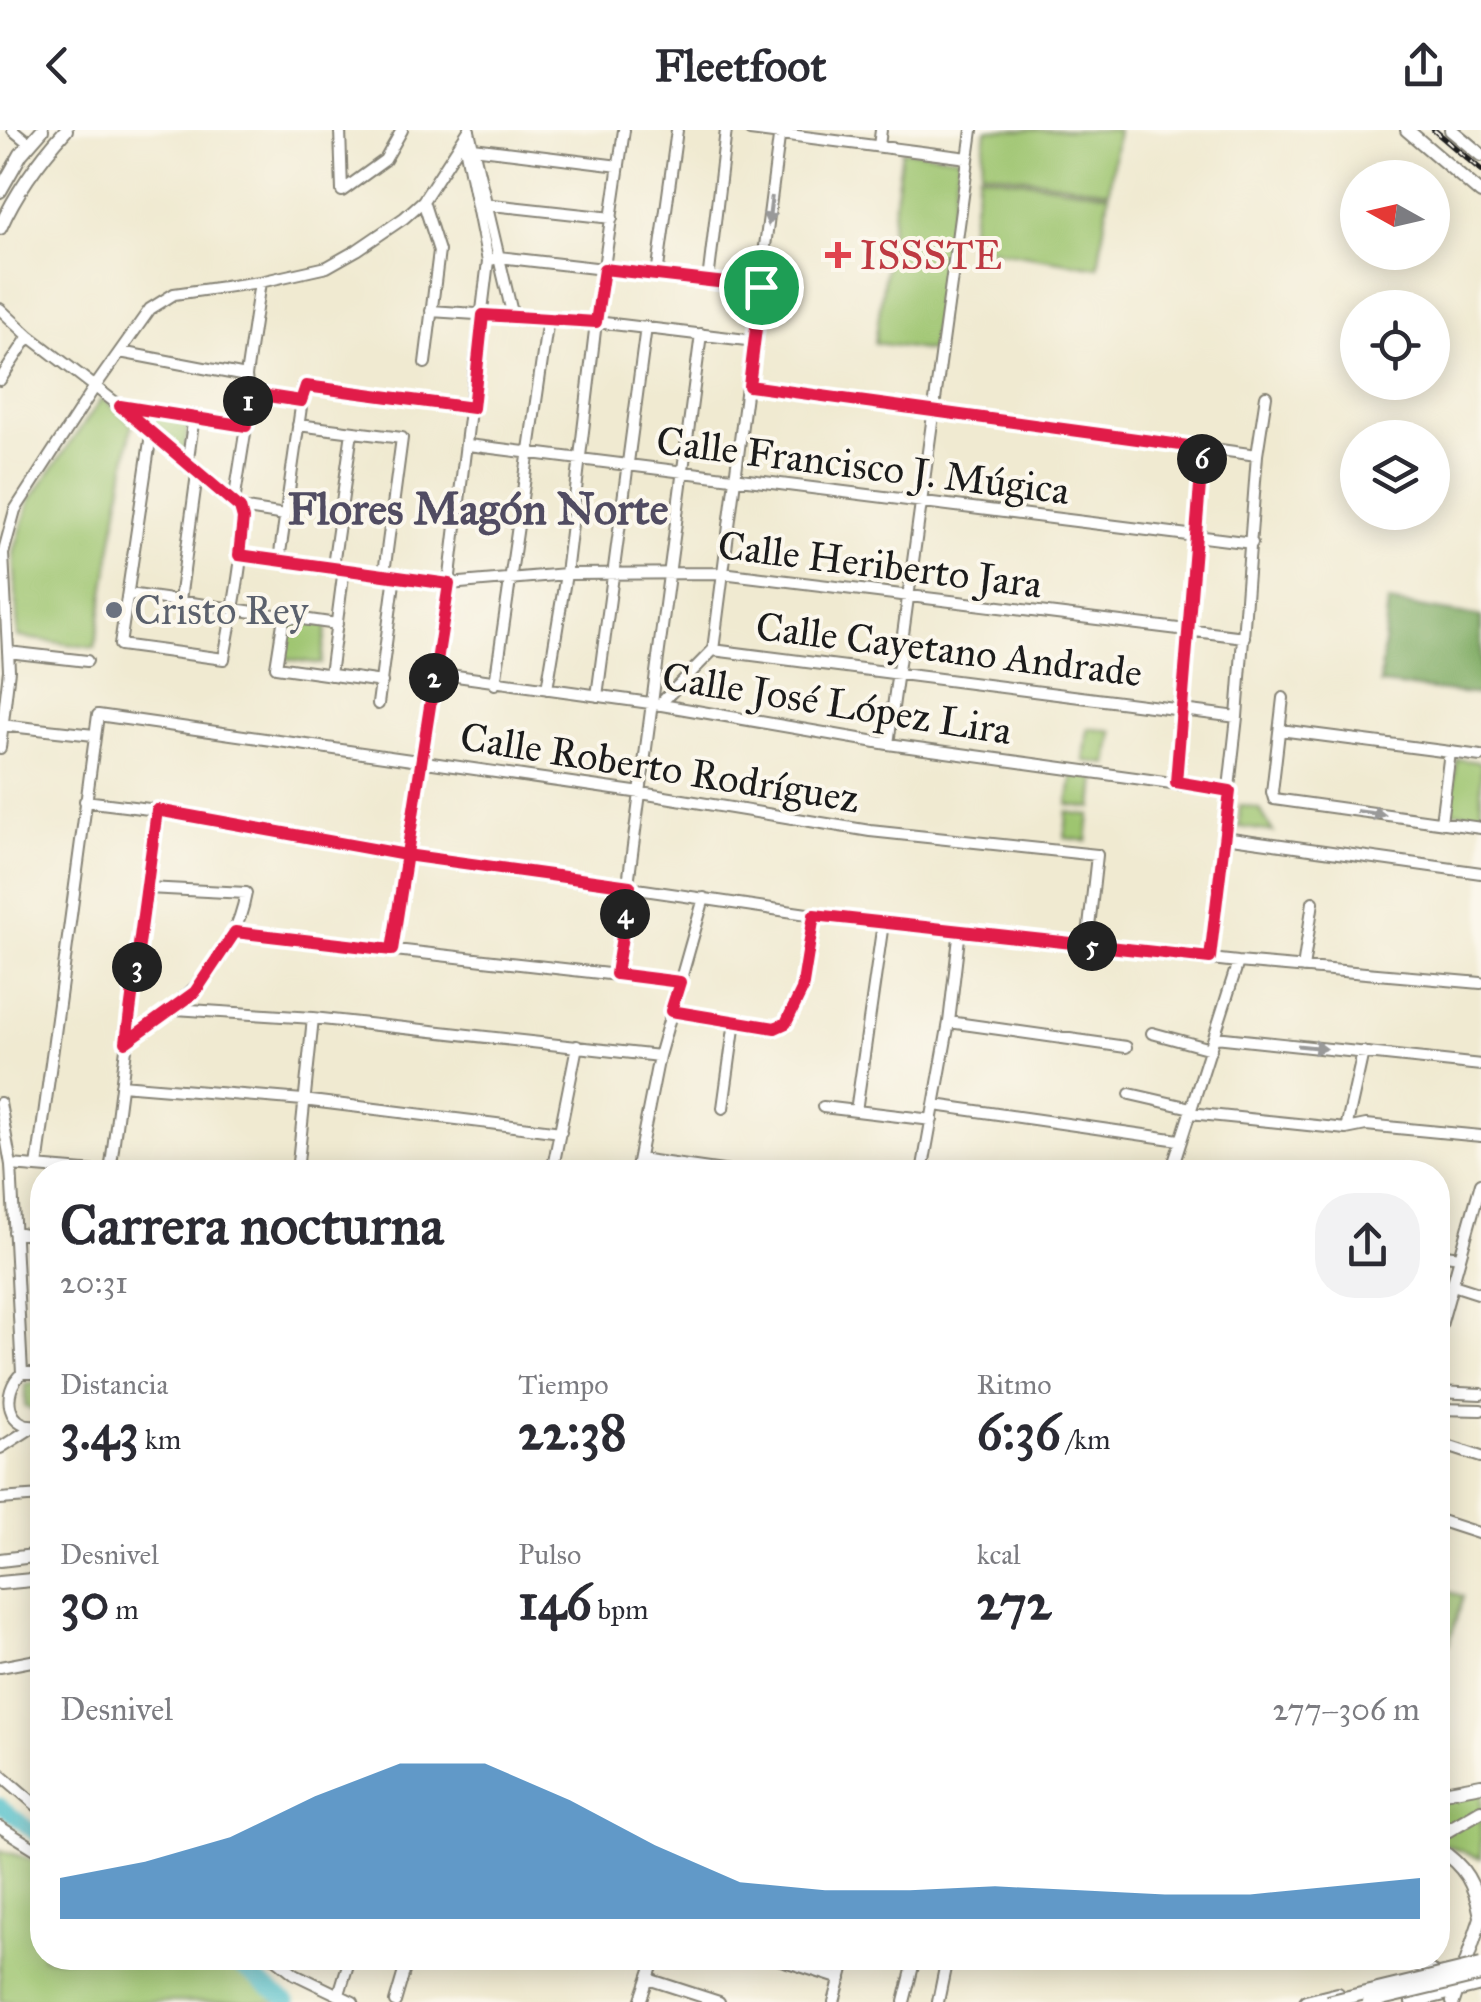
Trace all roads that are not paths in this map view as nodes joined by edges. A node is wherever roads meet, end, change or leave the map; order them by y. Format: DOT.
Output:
graph roads {
  1 [pos="13,130"];
  2 [pos="42,130"];
  3 [pos="66,130"];
  4 [pos="340,130"];
  5 [pos="402,130"];
  6 [pos="624,130"];
  7 [pos="676,130"];
  8 [pos="726,130"];
  9 [pos="750,130"];
  10 [pos="881,130"];
  11 [pos="972,130"];
  12 [pos="1406,130"];
  13 [pos="1451,130"];
  14 [pos="779,132"];
  15 [pos="830,135"];
  16 [pos="469,137"];
  17 [pos="30,144"];
  18 [pos="879,146"];
  19 [pos="1481,155"];
  20 [pos="968,158"];
  21 [pos="619,166"];
  22 [pos="0,191"];
  23 [pos="1481,193"];
  24 [pos="423,200"];
  25 [pos="482,204"];
  26 [pos="612,218"];
  27 [pos="0,228"];
  28 [pos="494,259"];
  29 [pos="604,269"];
  30 [pos="657,275"];
  31 [pos="708,281"];
  32 [pos="260,282"];
  33 [pos="761,287"];
  34 [pos="0,309"];
  35 [pos="431,311"];
  36 [pos="483,315"];
  37 [pos="513,317"];
  38 [pos="548,319"];
  39 [pos="596,322"];
  40 [pos="646,327"];
  41 [pos="701,334"];
  42 [pos="28,336"];
  43 [pos="755,341"];
  44 [pos="120,352"];
  45 [pos="425,363"];
  46 [pos="246,376"];
  47 [pos="0,380"];
  48 [pos="749,386"];
  49 [pos="94,388"];
  50 [pos="248,393"];
  51 [pos="1266,396"];
  52 [pos="301,401"];
  53 [pos="120,406"];
  54 [pos="473,408"];
  55 [pos="935,411"];
  56 [pos="194,416"];
  57 [pos="298,425"];
  58 [pos="246,426"];
  59 [pos="352,432"];
  60 [pos="151,434"];
  61 [pos="468,445"];
  62 [pos="1203,448"];
  63 [pos="529,452"];
  64 [pos="1256,455"];
  65 [pos="582,460"];
  66 [pos="627,465"];
  67 [pos="192,470"];
  68 [pos="682,472"];
  69 [pos="736,479"];
  70 [pos="922,503"];
  71 [pos="237,505"];
  72 [pos="285,515"];
  73 [pos="1197,538"];
  74 [pos="1252,543"];
  75 [pos="239,555"];
  76 [pos="279,560"];
  77 [pos="338,567"];
  78 [pos="612,572"];
  79 [pos="668,572"];
  80 [pos="722,573"];
  81 [pos="390,574"];
  82 [pos="566,574"];
  83 [pos="510,580"];
  84 [pos="449,584"];
  85 [pos="129,594"];
  86 [pos="908,595"];
  87 [pos="180,600"];
  88 [pos="232,609"];
  89 [pos="284,617"];
  90 [pos="337,624"];
  91 [pos="1187,632"];
  92 [pos="1244,638"];
  93 [pos="714,650"];
  94 [pos="8,652"];
  95 [pos="87,661"];
  96 [pos="434,672"];
  97 [pos="898,673"];
  98 [pos="330,675"];
  99 [pos="382,682"];
  100 [pos="495,684"];
  101 [pos="546,689"];
  102 [pos="597,696"];
  103 [pos="1283,698"];
  104 [pos="378,704"];
  105 [pos="654,704"];
  106 [pos="1182,708"];
  107 [pos="1237,717"];
  108 [pos="2,725"];
  109 [pos="1280,730"];
  110 [pos="94,735"];
  111 [pos="888,744"];
  112 [pos="0,748"];
  113 [pos="1450,752"];
  114 [pos="1481,756"];
  115 [pos="422,760"];
  116 [pos="1176,782"];
  117 [pos="1230,791"];
  118 [pos="641,792"];
  119 [pos="85,801"];
  120 [pos="157,810"];
  121 [pos="1441,822"];
  122 [pos="1481,828"];
  123 [pos="1224,837"];
  124 [pos="406,855"];
  125 [pos="1481,873"];
  126 [pos="630,886"];
  127 [pos="147,888"];
  128 [pos="704,898"];
  129 [pos="1312,902"];
  130 [pos="814,915"];
  131 [pos="882,922"];
  132 [pos="960,930"];
  133 [pos="235,932"];
  134 [pos="1087,945"];
  135 [pos="392,950"];
  136 [pos="1210,958"];
  137 [pos="1238,962"];
  138 [pos="1303,968"];
  139 [pos="616,974"];
  140 [pos="680,982"];
  141 [pos="1481,983"];
  142 [pos="175,1009"];
  143 [pos="671,1011"];
  144 [pos="313,1018"];
  145 [pos="736,1021"];
  146 [pos="949,1022"];
  147 [pos="1152,1033"];
  148 [pos="126,1042"];
  149 [pos="1213,1043"];
  150 [pos="577,1046"];
  151 [pos="1126,1047"];
  152 [pos="1363,1052"];
  153 [pos="658,1056"];
  154 [pos="1481,1065"];
  155 [pos="121,1085"];
  156 [pos="1130,1094"];
  157 [pos="303,1100"];
  158 [pos="0,1102"];
  159 [pos="934,1106"];
  160 [pos="823,1107"];
  161 [pos="722,1108"];
  162 [pos="1191,1110"];
  163 [pos="856,1111"];
  164 [pos="932,1120"];
  165 [pos="1346,1129"];
  166 [pos="561,1132"];
  167 [pos="1481,1136"];
  168 [pos="1180,1140"];
  169 [pos="639,1159"];
  170 [pos="38,1160"];
  171 [pos="112,1160"];
  172 [pos="298,1160"];
  173 [pos="555,1160"];
  174 [pos="646,1160"];
  175 [pos="924,1160"];
  176 [pos="1174,1160"];
  177 [pos="12,1166"];
  178 [pos="30,1167"];
  179 [pos="1481,1183"];
  180 [pos="14,1232"];
  181 [pos="30,1235"];
  182 [pos="1450,1256"];
  183 [pos="1460,1257"];
  184 [pos="1453,1285"];
  185 [pos="1450,1293"];
  186 [pos="1481,1294"];
  187 [pos="22,1372"];
  188 [pos="30,1372"];
  189 [pos="1450,1393"];
  190 [pos="1481,1394"];
  191 [pos="2,1402"];
  192 [pos="1450,1409"];
  193 [pos="1481,1410"];
  194 [pos="30,1423"];
  195 [pos="30,1430"];
  196 [pos="1450,1447"];
  197 [pos="0,1448"];
  198 [pos="1481,1457"];
  199 [pos="30,1497"];
  200 [pos="0,1499"];
  201 [pos="1450,1524"];
  202 [pos="1481,1534"];
  203 [pos="30,1556"];
  204 [pos="0,1560"];
  205 [pos="30,1580"];
  206 [pos="0,1584"];
  207 [pos="30,1661"];
  208 [pos="0,1667"];
  209 [pos="0,1774"];
  210 [pos="1481,1785"];
  211 [pos="1450,1791"];
  212 [pos="30,1800"];
  213 [pos="1481,1811"];
  214 [pos="0,1827"];
  215 [pos="1450,1829"];
  216 [pos="30,1846"];
  217 [pos="1450,1859"];
  218 [pos="1481,1917"];
  219 [pos="1481,1962"];
  220 [pos="1465,1963"];
  221 [pos="1450,1967"];
  222 [pos="290,1970"];
  223 [pos="347,1970"];
  224 [pos="404,1970"];
  225 [pos="652,1970"];
  226 [pos="813,1970"];
  227 [pos="843,1970"];
  228 [pos="912,1970"];
  229 [pos="945,1970"];
  230 [pos="1430,1970"];
  231 [pos="1437,1970"];
  232 [pos="1449,1970"];
  233 [pos="1450,1970"];
  234 [pos="1433,1971"];
  235 [pos="1481,1975"];
  236 [pos="841,1979"];
  237 [pos="648,1980"];
  238 [pos="1481,1985"];
  239 [pos="340,1994"];
  240 [pos="1481,1994"];
  241 [pos="1455,1996"];
  242 [pos="1328,2000"];
  243 [pos="1424,2001"];
  244 [pos="352,2002"];
  245 [pos="395,2002"];
  246 [pos="640,2002"];
  247 [pos="719,2002"];
  248 [pos="834,2002"];
  249 [pos="904,2002"];
  250 [pos="938,2002"];
  251 [pos="1306,2002"];
  252 [pos="1369,2002"];
  253 [pos="1479,2002"];
  1 -- 17 [label="street"];
  2 -- 17 [label="main road"];
  3 -- 27 [label="main road"];
  4 -- 5 [label="street"];
  6 -- 21 [label="street"];
  7 -- 30 [label="street"];
  8 -- 31 [label="street"];
  9 -- 14 [label="street"];
  10 -- 18 [label="street"];
  11 -- 20 [label="street"];
  12 -- 23 [label="main road"];
  13 -- 19 [label="main road"];
  14 -- 15 [label="street"];
  14 -- 33 [label="street, one-way"];
  15 -- 18 [label="street"];
  16 -- 21 [label="street"];
  16 -- 24 [label="street"];
  16 -- 25 [label="street"];
  17 -- 22 [label="main road"];
  18 -- 20 [label="street"];
  20 -- 55 [label="street"];
  21 -- 26 [label="street"];
  24 -- 32 [label="street"];
  24 -- 35 [label="street"];
  25 -- 26 [label="street"];
  25 -- 28 [label="street"];
  26 -- 29 [label="street"];
  28 -- 29 [label="street"];
  28 -- 36 [label="street"];
  28 -- 37 [label="street"];
  29 -- 30 [label="street"];
  29 -- 39 [label="street"];
  30 -- 31 [label="street"];
  31 -- 33 [label="street"];
  32 -- 44 [label="street"];
  32 -- 46 [label="street"];
  33 -- 43 [label="street"];
  34 -- 42 [label="street"];
  35 -- 36 [label="street"];
  35 -- 45 [label="street"];
  36 -- 37 [label="street"];
  36 -- 54 [label="street"];
  37 -- 38 [label="street"];
  38 -- 39 [label="street"];
  38 -- 63 [label="street"];
  39 -- 40 [label="street"];
  39 -- 65 [label="street"];
  40 -- 41 [label="street"];
  40 -- 66 [label="street"];
  41 -- 43 [label="street"];
  41 -- 68 [label="street"];
  42 -- 47 [label="street"];
  42 -- 49 [label="street"];
  43 -- 48 [label="street"];
  44 -- 46 [label="street"];
  44 -- 49 [label="street"];
  46 -- 50 [label="street"];
  48 -- 55 [label="street"];
  48 -- 69 [label="street"];
  49 -- 53 [label="street"];
  49 -- 94 [label="street"];
  50 -- 52 [label="street"];
  50 -- 58 [label="street"];
  51 -- 64 [label="street"];
  52 -- 54 [label="street"];
  52 -- 57 [label="street"];
  53 -- 56 [label="street"];
  53 -- 60 [label="street"];
  54 -- 61 [label="street"];
  55 -- 62 [label="street"];
  55 -- 70 [label="street"];
  56 -- 58 [label="street"];
  56 -- 67 [label="street"];
  57 -- 59 [label="street"];
  57 -- 72 [label="street"];
  58 -- 71 [label="street"];
  59 -- 77 [label="street"];
  59 -- 81 [label="street"];
  60 -- 67 [label="street"];
  60 -- 85 [label="street"];
  61 -- 63 [label="street, Calle Francisco J. Múgica"];
  61 -- 84 [label="street"];
  62 -- 64 [label="street"];
  62 -- 73 [label="street"];
  63 -- 65 [label="street, Calle Francisco J. Múgica"];
  63 -- 83 [label="street"];
  64 -- 74 [label="street"];
  65 -- 66 [label="street, Calle Francisco J. Múgica"];
  65 -- 82 [label="street"];
  66 -- 68 [label="street, Calle Francisco J. Múgica"];
  66 -- 78 [label="street"];
  67 -- 71 [label="street"];
  67 -- 87 [label="street"];
  68 -- 69 [label="street, Calle Francisco J. Múgica"];
  68 -- 79 [label="street"];
  69 -- 70 [label="street, Calle Francisco J. Múgica"];
  69 -- 80 [label="street"];
  70 -- 73 [label="street, Calle Francisco J. Múgica"];
  70 -- 86 [label="street"];
  71 -- 72 [label="street"];
  71 -- 75 [label="street"];
  72 -- 76 [label="street"];
  73 -- 74 [label="street, Calle Francisco J. Múgica"];
  73 -- 91 [label="street"];
  74 -- 92 [label="street"];
  75 -- 76 [label="street, Calle Heriberto Jara"];
  75 -- 88 [label="street"];
  76 -- 77 [label="street, Calle Heriberto Jara"];
  77 -- 81 [label="street, Calle Heriberto Jara"];
  77 -- 90 [label="street"];
  78 -- 79 [label="street, Calle Heriberto Jara"];
  78 -- 82 [label="street, Calle Heriberto Jara"];
  78 -- 102 [label="street"];
  79 -- 80 [label="street, Calle Heriberto Jara"];
  79 -- 105 [label="street"];
  80 -- 86 [label="street, Calle Heriberto Jara"];
  80 -- 93 [label="street"];
  81 -- 84 [label="street, Calle Heriberto Jara"];
  81 -- 99 [label="street"];
  82 -- 83 [label="street, Calle Heriberto Jara"];
  82 -- 101 [label="street"];
  83 -- 84 [label="street, Calle Heriberto Jara"];
  83 -- 100 [label="street"];
  84 -- 96 [label="street"];
  85 -- 87 [label="street"];
  85 -- 88 [label="street"];
  86 -- 91 [label="street, Calle Heriberto Jara"];
  86 -- 97 [label="street"];
  87 -- 88 [label="street"];
  88 -- 89 [label="street"];
  89 -- 90 [label="street"];
  89 -- 98 [label="street"];
  90 -- 98 [label="street"];
  91 -- 92 [label="street, Calle Heriberto Jara"];
  91 -- 106 [label="street"];
  92 -- 107 [label="street"];
  93 -- 97 [label="street, Calle Cayetano Andrade"];
  93 -- 105 [label="street"];
  94 -- 95 [label="street"];
  94 -- 108 [label="street"];
  96 -- 100 [label="street, Calle José López Lira"];
  96 -- 115 [label="street"];
  97 -- 106 [label="street, Calle Cayetano Andrade"];
  97 -- 111 [label="street"];
  98 -- 99 [label="street"];
  99 -- 104 [label="street"];
  100 -- 101 [label="street, Calle José López Lira"];
  101 -- 102 [label="street, Calle José López Lira"];
  102 -- 105 [label="street, Calle José López Lira"];
  103 -- 109 [label="street"];
  105 -- 111 [label="street, Calle José López Lira"];
  105 -- 118 [label="street"];
  106 -- 107 [label="street, Calle Cayetano Andrade"];
  106 -- 116 [label="street"];
  107 -- 117 [label="street"];
  108 -- 110 [label="street"];
  108 -- 112 [label="street"];
  109 -- 113 [label="street"];
  109 -- 121 [label="street, one-way"];
  110 -- 115 [label="street, Calle Roberto Rodríguez"];
  110 -- 119 [label="street"];
  111 -- 116 [label="street, Calle José López Lira"];
  113 -- 114 [label="street"];
  113 -- 121 [label="street"];
  115 -- 118 [label="street, Calle Roberto Rodríguez"];
  115 -- 124 [label="street"];
  116 -- 117 [label="street, Calle José López Lira"];
  117 -- 123 [label="street"];
  118 -- 126 [label="street"];
  118 -- 134 [label="street, Calle Roberto Rodríguez"];
  119 -- 120 [label="street"];
  119 -- 170 [label="street"];
  120 -- 124 [label="street"];
  120 -- 127 [label="street"];
  121 -- 122 [label="street"];
  123 -- 125 [label="street"];
  123 -- 136 [label="street"];
  124 -- 126 [label="street"];
  124 -- 135 [label="street"];
  126 -- 128 [label="street"];
  126 -- 139 [label="street"];
  127 -- 133 [label="street"];
  127 -- 148 [label="street"];
  128 -- 130 [label="street"];
  128 -- 140 [label="street"];
  129 -- 138 [label="street"];
  130 -- 131 [label="street"];
  130 -- 145 [label="street"];
  131 -- 132 [label="street"];
  131 -- 163 [label="street"];
  132 -- 134 [label="street"];
  132 -- 146 [label="street"];
  133 -- 135 [label="street"];
  133 -- 142 [label="street"];
  134 -- 136 [label="street"];
  135 -- 139 [label="street"];
  136 -- 137 [label="street"];
  137 -- 138 [label="street"];
  137 -- 149 [label="street"];
  138 -- 141 [label="street"];
  139 -- 140 [label="street"];
  140 -- 143 [label="street"];
  142 -- 144 [label="street"];
  142 -- 148 [label="street"];
  143 -- 145 [label="street"];
  143 -- 153 [label="street"];
  144 -- 150 [label="street"];
  144 -- 157 [label="street"];
  145 -- 161 [label="street"];
  146 -- 151 [label="street"];
  146 -- 159 [label="street"];
  147 -- 149 [label="street"];
  148 -- 155 [label="street"];
  149 -- 152 [label="street, one-way"];
  149 -- 162 [label="street"];
  150 -- 153 [label="street"];
  150 -- 166 [label="street"];
  152 -- 154 [label="street"];
  152 -- 165 [label="street"];
  153 -- 169 [label="street"];
  155 -- 157 [label="street"];
  155 -- 171 [label="street"];
  156 -- 162 [label="street"];
  157 -- 166 [label="street"];
  157 -- 172 [label="street"];
  158 -- 177 [label="street"];
  159 -- 164 [label="street"];
  159 -- 168 [label="street"];
  160 -- 163 [label="street"];
  162 -- 165 [label="street"];
  162 -- 168 [label="street"];
  163 -- 164 [label="street"];
  164 -- 175 [label="street"];
  165 -- 167 [label="street"];
  166 -- 173 [label="street"];
  168 -- 176 [label="street"];
  169 -- 174 [label="street"];
  177 -- 178 [label="street"];
  177 -- 180 [label="street"];
  179 -- 183 [label="street"];
  180 -- 181 [label="street"];
  180 -- 187 [label="street"];
  182 -- 183 [label="street"];
  183 -- 184 [label="street"];
  184 -- 185 [label="street"];
  184 -- 186 [label="street"];
  187 -- 188 [label="street"];
  187 -- 191 [label="street"];
  189 -- 190 [label="street"];
  191 -- 194 [label="street"];
  192 -- 193 [label="street"];
  195 -- 197 [label="street"];
  196 -- 198 [label="street"];
  199 -- 200 [label="street"];
  201 -- 202 [label="street"];
  203 -- 204 [label="main road"];
  205 -- 206 [label="main road"];
  207 -- 208 [label="street"];
  209 -- 212 [label="street"];
  210 -- 211 [label="main road"];
  213 -- 215 [label="main road"];
  214 -- 216 [label="street"];
  217 -- 218 [label="main road"];
  218 -- 220 [label="main road"];
  219 -- 220 [label="main road"];
  219 -- 233 [label="main road, bridge"];
  220 -- 221 [label="main road"];
  220 -- 241 [label="main road"];
  222 -- 239 [label="street"];
  223 -- 239 [label="street"];
  224 -- 245 [label="street"];
  225 -- 237 [label="street"];
  226 -- 236 [label="street"];
  227 -- 236 [label="street"];
  228 -- 249 [label="street"];
  229 -- 250 [label="street"];
  230 -- 234 [label="street"];
  231 -- 234 [label="main road"];
  232 -- 242 [label="main road, bridge"];
  234 -- 242 [label="main road"];
  235 -- 252 [label="main road, bridge"];
  236 -- 248 [label="street"];
  237 -- 246 [label="street"];
  237 -- 247 [label="street"];
  238 -- 241 [label="main road"];
  239 -- 244 [label="street"];
  240 -- 253 [label="main road"];
  241 -- 243 [label="main road"];
  242 -- 251 [label="main road"];
}
